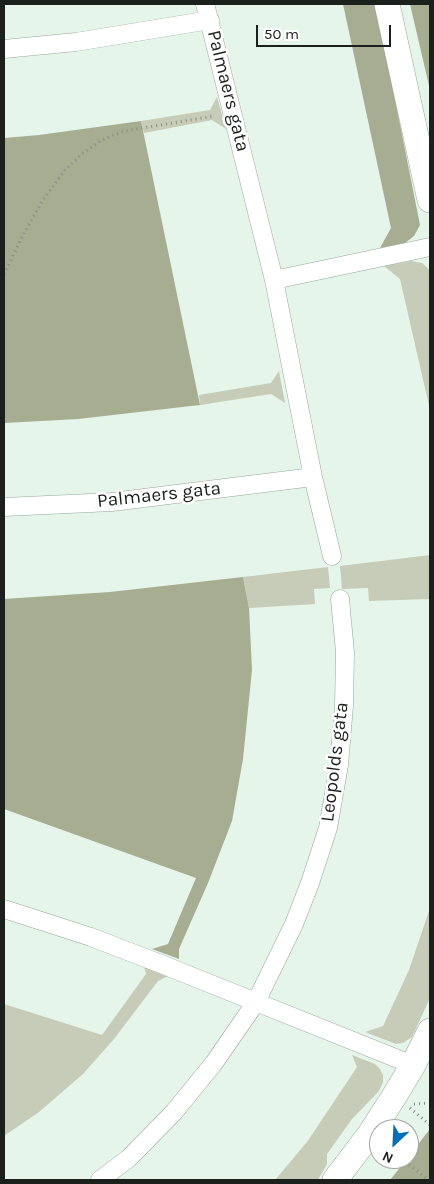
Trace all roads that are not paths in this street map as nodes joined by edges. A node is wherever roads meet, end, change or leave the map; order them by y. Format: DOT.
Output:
graph roads {
  1 [pos="388,4"];
  2 [pos="208,12"];
  3 [pos="4,49"];
  4 [pos="430,200"];
  5 [pos="430,247"];
  6 [pos="274,280"];
  7 [pos="313,476"];
  8 [pos="4,507"];
  9 [pos="332,556"];
  10 [pos="340,599"];
  11 [pos="4,909"];
  12 [pos="256,1002"];
  13 [pos="430,1030"];
  14 [pos="413,1065"];
  15 [pos="100,1180"];
  16 [pos="335,1180"];
  1 -- 4 [label="street"];
  2 -- 3 [label="street, Palmaers gata"];
  2 -- 6 [label="street, Palmaers gata"];
  5 -- 6 [label="street"];
  6 -- 7 [label="street, Palmaers gata"];
  7 -- 8 [label="street, Palmaers gata"];
  7 -- 9 [label="street, Palmaers gata"];
  10 -- 12 [label="street, Leopolds gata"];
  11 -- 12 [label="street"];
  12 -- 14 [label="street"];
  12 -- 15 [label="street, Leopolds gata"];
  13 -- 14 [label="street"];
  14 -- 16 [label="street"];
}
